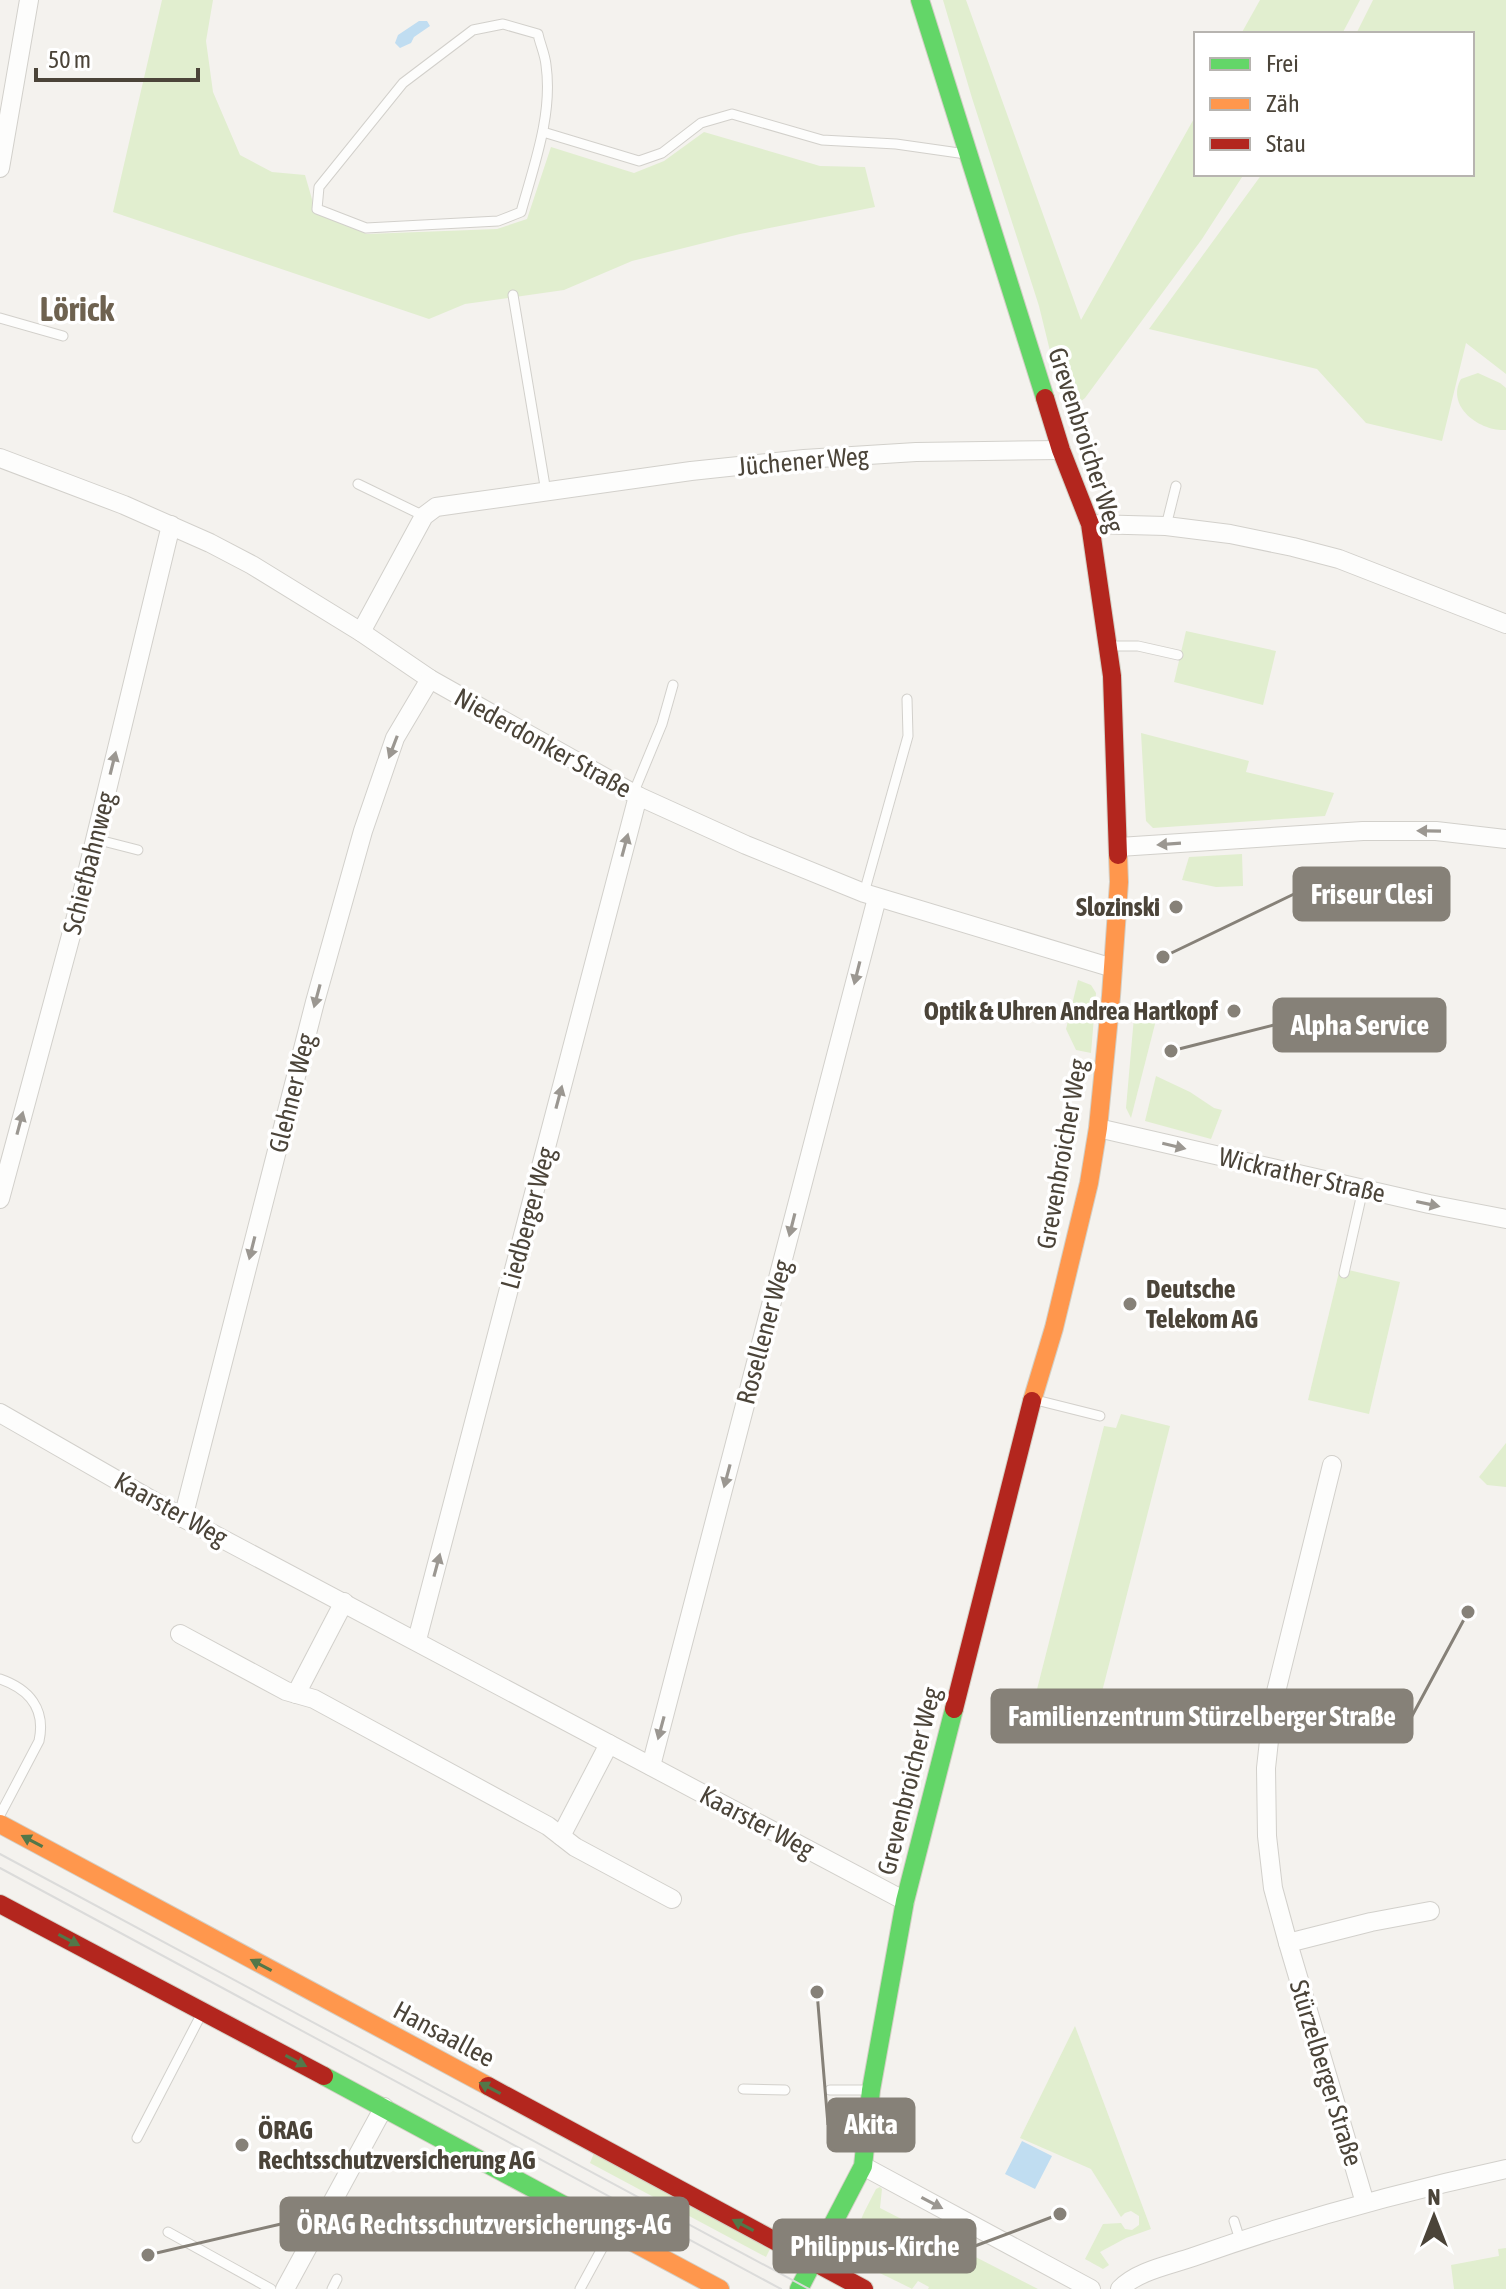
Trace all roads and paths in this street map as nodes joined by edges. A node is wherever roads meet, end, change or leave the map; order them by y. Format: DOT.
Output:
graph roads {
  1 [pos="29,0"];
  2 [pos="920,0"];
  3 [pos="543,132"];
  4 [pos="970,155"];
  5 [pos="0,168"];
  6 [pos="513,295"];
  7 [pos="0,318"];
  8 [pos="63,336"];
  9 [pos="1061,450"];
  10 [pos="0,458"];
  11 [pos="358,484"];
  12 [pos="1176,486"];
  13 [pos="546,492"];
  14 [pos="424,516"];
  15 [pos="1090,524"];
  16 [pos="171,525"];
  17 [pos="1166,526"];
  18 [pos="1506,624"];
  19 [pos="361,632"];
  20 [pos="1109,646"];
  21 [pos="1178,655"];
  22 [pos="430,679"];
  23 [pos="673,685"];
  24 [pos="907,699"];
  25 [pos="636,795"];
  26 [pos="95,839"];
  27 [pos="1506,839"];
  28 [pos="1119,847"];
  29 [pos="138,850"];
  30 [pos="870,895"];
  31 [pos="1113,968"];
  32 [pos="1098,1128"];
  33 [pos="1363,1189"];
  34 [pos="0,1199"];
  35 [pos="1506,1219"];
  36 [pos="1344,1273"];
  37 [pos="1033,1400"];
  38 [pos="0,1413"];
  39 [pos="1100,1416"];
  40 [pos="1332,1465"];
  41 [pos="183,1518"];
  42 [pos="344,1602"];
  43 [pos="180,1634"];
  44 [pos="417,1640"];
  45 [pos="0,1679"];
  46 [pos="296,1694"];
  47 [pos="609,1744"];
  48 [pos="651,1766"];
  49 [pos="0,1815"];
  50 [pos="0,1824"];
  51 [pos="561,1836"];
  52 [pos="672,1899"];
  53 [pos="905,1901"];
  54 [pos="0,1904"];
  55 [pos="1430,1911"];
  56 [pos="1288,1943"];
  57 [pos="203,2011"];
  58 [pos="743,2089"];
  59 [pos="785,2090"];
  60 [pos="830,2090"];
  61 [pos="871,2090"];
  62 [pos="384,2107"];
  63 [pos="137,2138"];
  64 [pos="863,2166"];
  65 [pos="1506,2169"];
  66 [pos="1365,2203"];
  67 [pos="1234,2221"];
  68 [pos="612,2230"];
  69 [pos="168,2232"];
  70 [pos="1240,2240"];
  71 [pos="812,2261"];
  72 [pos="337,2279"];
  73 [pos="283,2288"];
  74 [pos="332,2289"];
  75 [pos="580,2289"];
  76 [pos="720,2289"];
  77 [pos="799,2289"];
  78 [pos="864,2289"];
  79 [pos="1091,2289"];
  80 [pos="1120,2289"];
  1 -- 5 [label="street"];
  2 -- 4 [label="street, Grevenbroicher Weg"];
  3 -- 3 [label="lane"];
  3 -- 4 [label="lane"];
  4 -- 9 [label="street, Grevenbroicher Weg"];
  6 -- 13 [label="lane"];
  7 -- 8 [label="lane"];
  9 -- 13 [label="street, Jüchener Weg"];
  9 -- 15 [label="street, Grevenbroicher Weg"];
  10 -- 16 [label="street, Niederdonker Straße"];
  11 -- 14 [label="lane"];
  12 -- 17 [label="lane"];
  13 -- 14 [label="street, Jüchener Weg"];
  14 -- 19 [label="street"];
  15 -- 17 [label="street"];
  15 -- 20 [label="street, Grevenbroicher Weg"];
  16 -- 19 [label="street, Niederdonker Straße"];
  26 -- 16 [label="street, Schiefbahnweg, one-way"];
  17 -- 18 [label="street"];
  19 -- 22 [label="street, Niederdonker Straße"];
  20 -- 21 [label="lane"];
  20 -- 28 [label="street, Grevenbroicher Weg"];
  22 -- 25 [label="street, Niederdonker Straße"];
  22 -- 41 [label="street, Glehner Weg, one-way"];
  23 -- 25 [label="lane"];
  24 -- 30 [label="lane"];
  25 -- 30 [label="street, Niederdonker Straße"];
  44 -- 25 [label="street, Liedberger Weg, one-way"];
  26 -- 29 [label="lane"];
  34 -- 26 [label="street, Schiefbahnweg, one-way"];
  27 -- 28 [label="street, one-way"];
  28 -- 31 [label="street, Grevenbroicher Weg"];
  30 -- 31 [label="street, Niederdonker Straße"];
  30 -- 48 [label="street, Rosellener Weg, one-way"];
  31 -- 32 [label="street, Grevenbroicher Weg"];
  32 -- 33 [label="street, Wickrather Straße, one-way"];
  32 -- 37 [label="street, Grevenbroicher Weg"];
  33 -- 35 [label="street, Wickrather Straße, one-way"];
  33 -- 36 [label="lane"];
  37 -- 39 [label="lane"];
  37 -- 53 [label="street, Grevenbroicher Weg"];
  38 -- 41 [label="street, Kaarster Weg"];
  40 -- 56 [label="street, Stürzelberger Straße"];
  41 -- 42 [label="street, Kaarster Weg"];
  42 -- 44 [label="street, Kaarster Weg"];
  42 -- 46 [label="street"];
  43 -- 46 [label="street"];
  44 -- 47 [label="street, Kaarster Weg"];
  45 -- 49 [label="lane"];
  46 -- 51 [label="street"];
  47 -- 48 [label="street, Kaarster Weg"];
  47 -- 51 [label="street"];
  48 -- 53 [label="street, Kaarster Weg"];
  71 -- 50 [label="street, Hansaallee, one-way"];
  51 -- 52 [label="street"];
  53 -- 61 [label="street, Grevenbroicher Weg"];
  54 -- 57 [label="street, one-way"];
  55 -- 56 [label="street, Stürzelberger Straße"];
  56 -- 66 [label="street, Stürzelberger Straße"];
  57 -- 62 [label="street, one-way"];
  57 -- 63 [label="lane"];
  58 -- 59 [label="lane"];
  60 -- 61 [label="lane"];
  61 -- 64 [label="street, Grevenbroicher Weg"];
  62 -- 68 [label="street"];
  62 -- 73 [label="street"];
  64 -- 71 [label="street, Grevenbroicher Weg"];
  64 -- 79 [label="street, one-way"];
  65 -- 66 [label="street"];
  66 -- 70 [label="street"];
  67 -- 70 [label="lane"];
  68 -- 75 [label="lane"];
  68 -- 76 [label="street"];
  69 -- 73 [label="lane"];
  70 -- 80 [label="street"];
  71 -- 77 [label="street, Grevenbroicher Weg"];
  71 -- 78 [label="street, Hansaallee"];
  72 -- 74 [label="lane"];
}
